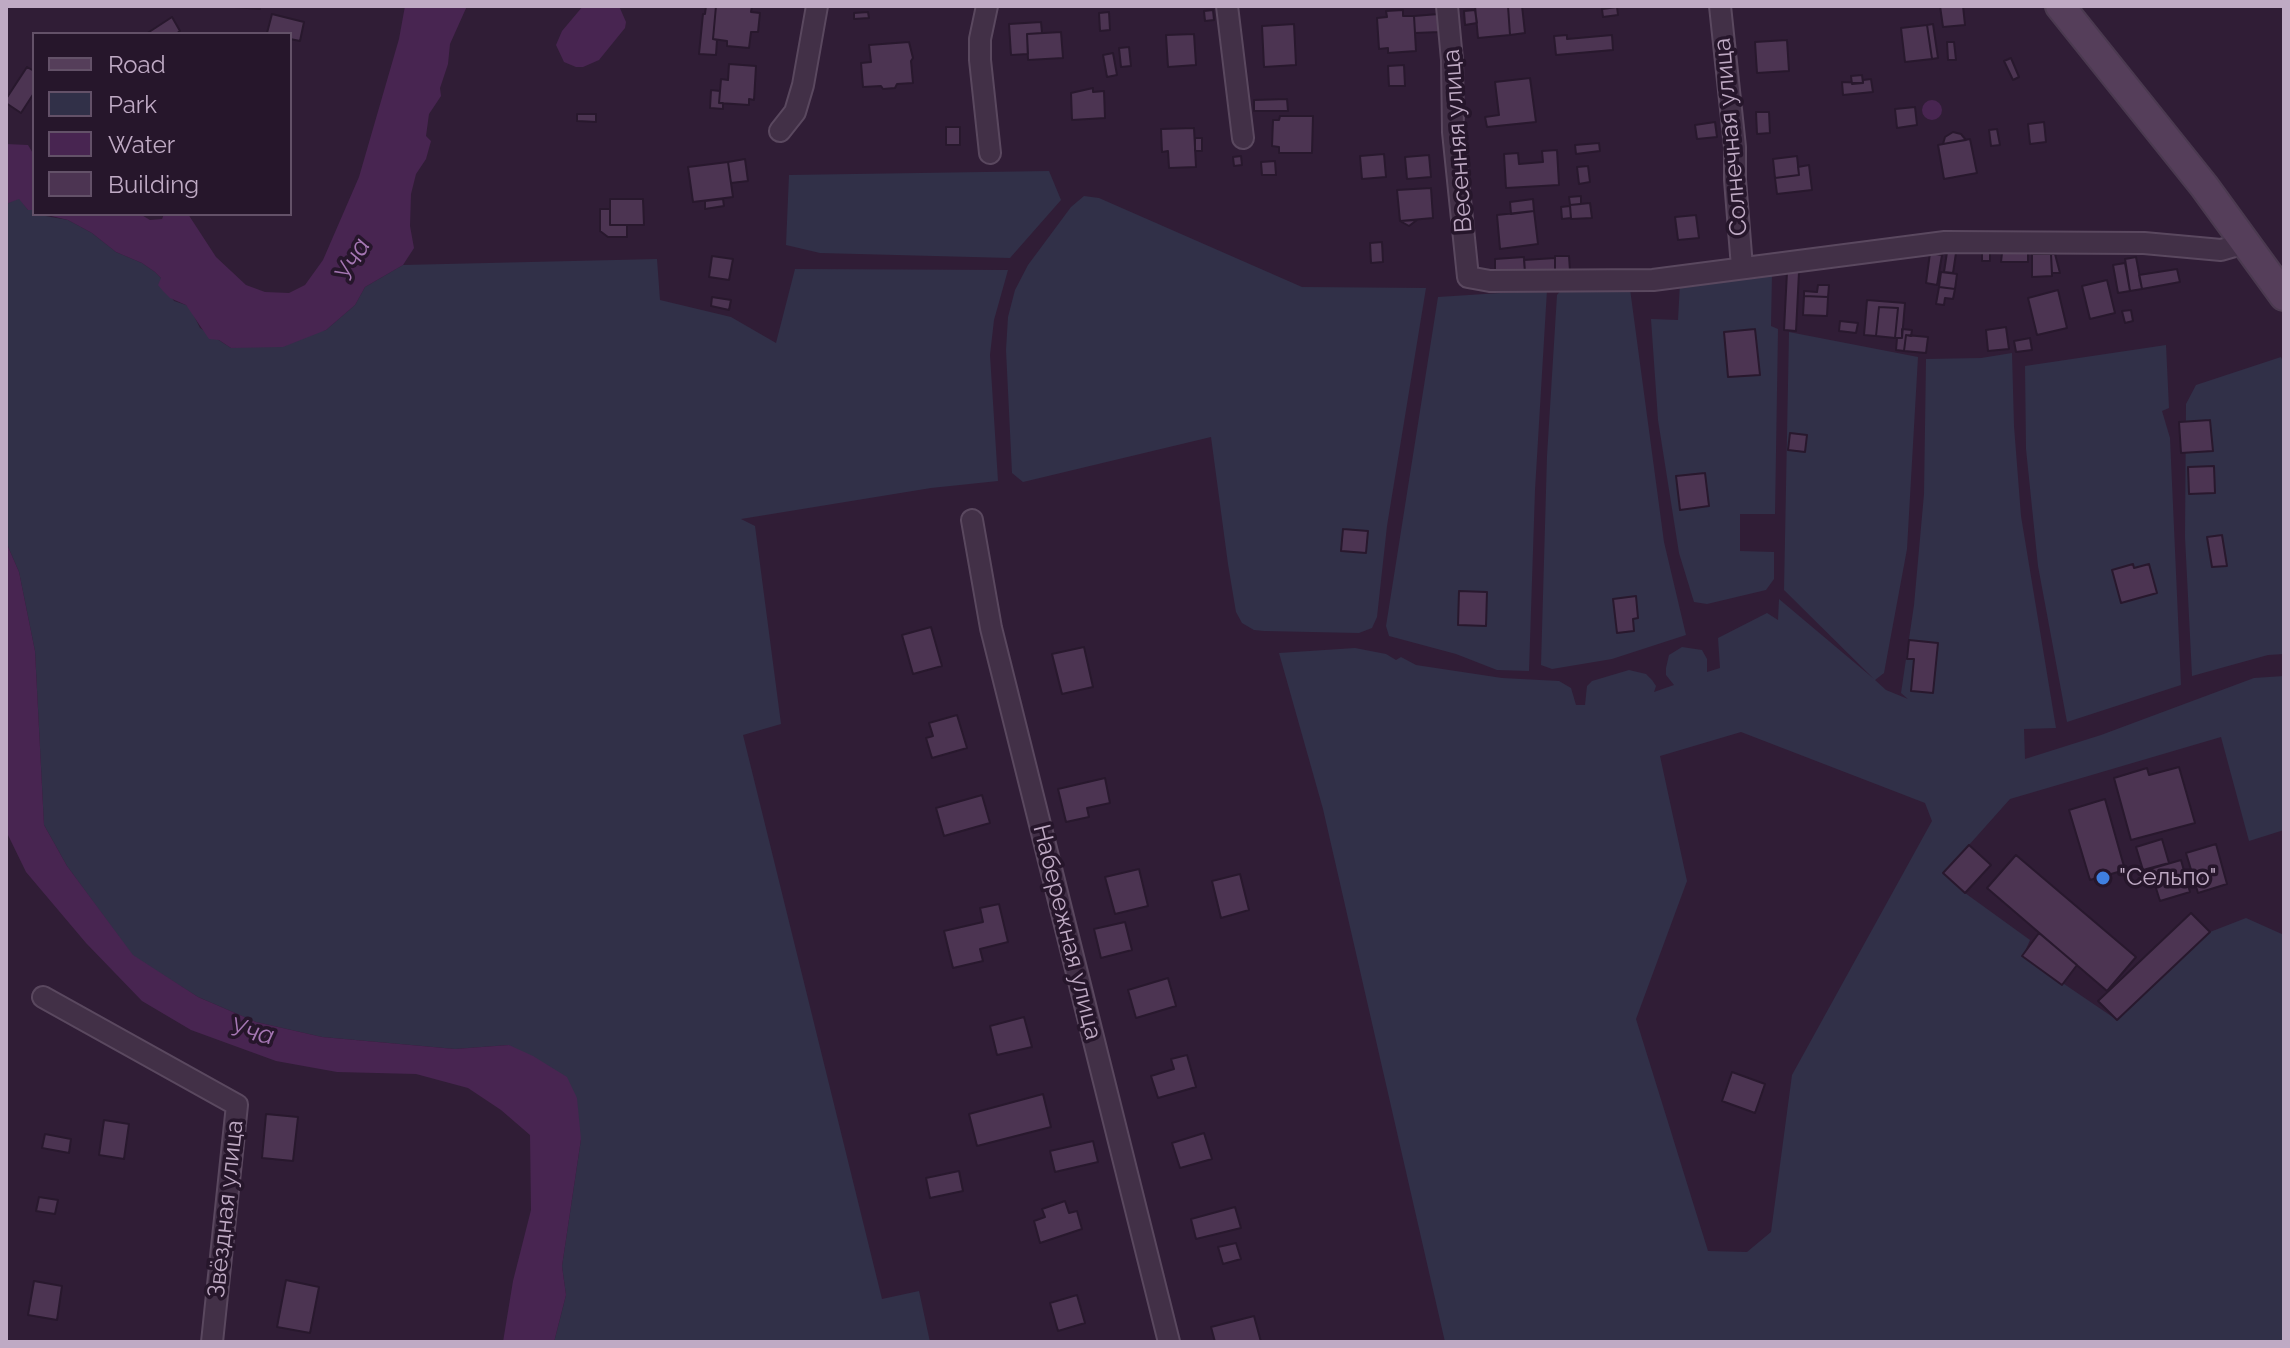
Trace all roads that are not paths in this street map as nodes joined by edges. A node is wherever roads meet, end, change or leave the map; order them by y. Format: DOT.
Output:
graph roads {
  1 [pos="817,6"];
  2 [pos="987,6"];
  3 [pos="1227,6"];
  4 [pos="1447,6"];
  5 [pos="1720,6"];
  6 [pos="2060,6"];
  7 [pos="780,131"];
  8 [pos="1243,138"];
  9 [pos="990,153"];
  10 [pos="2245,239"];
  11 [pos="1742,267"];
  12 [pos="2284,296"];
  13 [pos="972,520"];
  14 [pos="43,997"];
  15 [pos="212,1342"];
  16 [pos="1169,1342"];
  1 -- 7 [label="street"];
  2 -- 9 [label="street"];
  3 -- 8 [label="street"];
  4 -- 11 [label="street, Весенняя улица"];
  5 -- 11 [label="street, Солнечная улица"];
  6 -- 10 [label="main road"];
  10 -- 11 [label="street"];
  10 -- 12 [label="main road"];
  13 -- 16 [label="street, Набережная улица"];
  14 -- 15 [label="street, Звёздная улица"];
}
